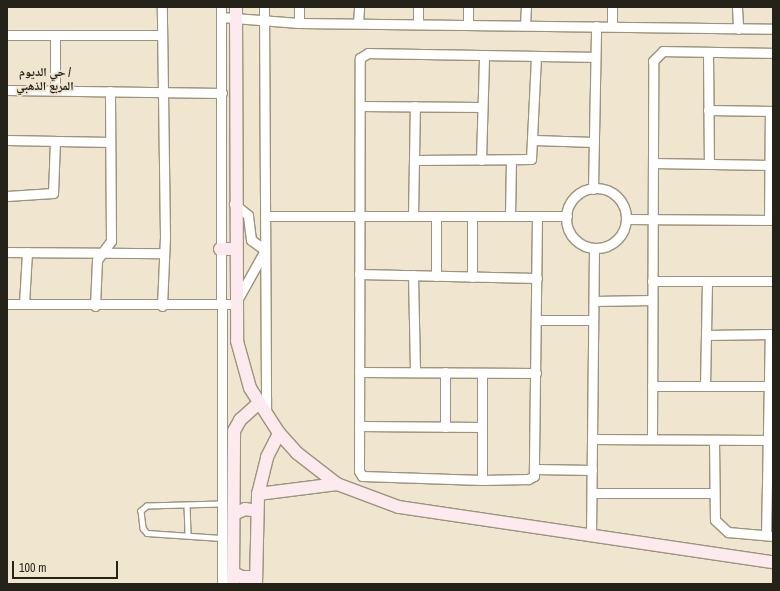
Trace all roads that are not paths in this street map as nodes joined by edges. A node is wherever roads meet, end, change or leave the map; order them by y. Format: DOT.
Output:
graph roads {
  1 [pos="162,7"];
  2 [pos="221,7"];
  3 [pos="264,7"];
  4 [pos="299,7"];
  5 [pos="359,7"];
  6 [pos="418,7"];
  7 [pos="468,7"];
  8 [pos="526,7"];
  9 [pos="612,7"];
  10 [pos="737,7"];
  11 [pos="236,12"];
  12 [pos="221,17"];
  13 [pos="264,20"];
  14 [pos="299,23"];
  15 [pos="358,23"];
  16 [pos="418,24"];
  17 [pos="468,24"];
  18 [pos="525,25"];
  19 [pos="596,26"];
  20 [pos="612,26"];
  21 [pos="738,29"];
  22 [pos="773,30"];
  23 [pos="7,35"];
  24 [pos="55,35"];
  25 [pos="162,35"];
  26 [pos="708,52"];
  27 [pos="773,53"];
  28 [pos="484,57"];
  29 [pos="536,57"];
  30 [pos="595,57"];
  31 [pos="7,90"];
  32 [pos="55,90"];
  33 [pos="110,91"];
  34 [pos="162,91"];
  35 [pos="222,92"];
  36 [pos="360,106"];
  37 [pos="415,106"];
  38 [pos="482,106"];
  39 [pos="708,110"];
  40 [pos="772,111"];
  41 [pos="7,140"];
  42 [pos="534,140"];
  43 [pos="55,141"];
  44 [pos="110,142"];
  45 [pos="594,142"];
  46 [pos="415,160"];
  47 [pos="481,160"];
  48 [pos="511,160"];
  49 [pos="653,162"];
  50 [pos="709,164"];
  51 [pos="770,165"];
  52 [pos="593,189"];
  53 [pos="7,196"];
  54 [pos="234,204"];
  55 [pos="266,216"];
  56 [pos="360,216"];
  57 [pos="413,216"];
  58 [pos="436,216"];
  59 [pos="472,216"];
  60 [pos="510,216"];
  61 [pos="537,216"];
  62 [pos="567,216"];
  63 [pos="626,219"];
  64 [pos="652,219"];
  65 [pos="771,220"];
  66 [pos="594,248"];
  67 [pos="220,249"];
  68 [pos="235,249"];
  69 [pos="265,250"];
  70 [pos="7,252"];
  71 [pos="27,252"];
  72 [pos="103,252"];
  73 [pos="164,253"];
  74 [pos="359,274"];
  75 [pos="414,275"];
  76 [pos="436,276"];
  77 [pos="472,276"];
  78 [pos="537,278"];
  79 [pos="652,281"];
  80 [pos="707,281"];
  81 [pos="773,281"];
  82 [pos="652,300"];
  83 [pos="594,301"];
  84 [pos="7,304"];
  85 [pos="24,304"];
  86 [pos="219,304"];
  87 [pos="235,304"];
  88 [pos="95,306"];
  89 [pos="162,306"];
  90 [pos="536,320"];
  91 [pos="593,320"];
  92 [pos="771,334"];
  93 [pos="706,335"];
  94 [pos="359,372"];
  95 [pos="415,372"];
  96 [pos="445,372"];
  97 [pos="482,373"];
  98 [pos="536,373"];
  99 [pos="652,386"];
  100 [pos="705,386"];
  101 [pos="769,386"];
  102 [pos="259,403"];
  103 [pos="266,415"];
  104 [pos="771,418"];
  105 [pos="359,426"];
  106 [pos="445,427"];
  107 [pos="482,427"];
  108 [pos="279,433"];
  109 [pos="592,439"];
  110 [pos="652,439"];
  111 [pos="714,440"];
  112 [pos="768,440"];
  113 [pos="535,469"];
  114 [pos="592,470"];
  115 [pos="482,480"];
  116 [pos="337,484"];
  117 [pos="592,493"];
  118 [pos="713,493"];
  119 [pos="258,494"];
  120 [pos="221,504"];
  121 [pos="187,505"];
  122 [pos="257,511"];
  123 [pos="234,514"];
  124 [pos="188,535"];
  125 [pos="591,536"];
  126 [pos="769,536"];
  127 [pos="221,538"];
  128 [pos="773,562"];
  129 [pos="233,578"];
  130 [pos="256,580"];
  131 [pos="222,584"];
  1 -- 25 [label="street"];
  2 -- 12 [label="street"];
  3 -- 13 [label="street"];
  4 -- 14 [label="street"];
  5 -- 15 [label="street"];
  6 -- 16 [label="street"];
  7 -- 17 [label="street"];
  8 -- 18 [label="street"];
  9 -- 20 [label="street"];
  10 -- 21 [label="street"];
  11 -- 12 [label="street"];
  11 -- 13 [label="street"];
  11 -- 54 [label="main road"];
  12 -- 35 [label="street"];
  13 -- 14 [label="street"];
  13 -- 55 [label="street"];
  14 -- 15 [label="street"];
  15 -- 16 [label="street"];
  16 -- 17 [label="street"];
  17 -- 18 [label="street"];
  18 -- 19 [label="street"];
  19 -- 20 [label="street"];
  19 -- 30 [label="street"];
  20 -- 21 [label="street"];
  21 -- 22 [label="street"];
  23 -- 24 [label="street"];
  24 -- 25 [label="street"];
  24 -- 32 [label="street"];
  25 -- 34 [label="street"];
  26 -- 27 [label="street"];
  26 -- 39 [label="street"];
  26 -- 49 [label="street"];
  28 -- 29 [label="street"];
  28 -- 36 [label="street"];
  28 -- 38 [label="street"];
  29 -- 30 [label="street"];
  29 -- 42 [label="street"];
  30 -- 45 [label="street"];
  31 -- 32 [label="street"];
  32 -- 33 [label="street"];
  33 -- 34 [label="street"];
  33 -- 44 [label="street"];
  34 -- 35 [label="street"];
  34 -- 73 [label="street"];
  35 -- 67 [label="street"];
  36 -- 37 [label="street"];
  36 -- 56 [label="street"];
  37 -- 38 [label="street"];
  37 -- 46 [label="street"];
  38 -- 47 [label="street"];
  39 -- 40 [label="street"];
  39 -- 50 [label="street"];
  40 -- 51 [label="street"];
  41 -- 43 [label="street"];
  42 -- 45 [label="street"];
  42 -- 48 [label="street"];
  43 -- 44 [label="street"];
  43 -- 53 [label="street"];
  44 -- 72 [label="street"];
  45 -- 52 [label="street"];
  46 -- 47 [label="street"];
  46 -- 57 [label="street"];
  47 -- 48 [label="street"];
  48 -- 60 [label="street"];
  49 -- 50 [label="street"];
  49 -- 64 [label="street"];
  50 -- 51 [label="street"];
  51 -- 65 [label="street"];
  52 -- 62 [label="street"];
  52 -- 63 [label="street"];
  54 -- 68 [label="main road"];
  54 -- 69 [label="street"];
  55 -- 56 [label="street"];
  55 -- 69 [label="street"];
  56 -- 57 [label="street"];
  56 -- 74 [label="street"];
  57 -- 58 [label="street"];
  58 -- 59 [label="street"];
  58 -- 76 [label="street"];
  59 -- 60 [label="street"];
  59 -- 77 [label="street"];
  60 -- 61 [label="street"];
  61 -- 62 [label="street"];
  61 -- 78 [label="street"];
  62 -- 66 [label="street"];
  63 -- 64 [label="street"];
  63 -- 66 [label="street"];
  64 -- 65 [label="street"];
  64 -- 79 [label="street"];
  66 -- 83 [label="street"];
  67 -- 68 [label="main road"];
  67 -- 86 [label="street"];
  68 -- 87 [label="main road"];
  69 -- 87 [label="street"];
  69 -- 103 [label="street"];
  70 -- 71 [label="street"];
  71 -- 72 [label="street"];
  71 -- 85 [label="street"];
  72 -- 73 [label="street"];
  72 -- 88 [label="street"];
  73 -- 89 [label="street"];
  74 -- 75 [label="street"];
  74 -- 94 [label="street"];
  75 -- 76 [label="street"];
  75 -- 95 [label="street"];
  76 -- 77 [label="street"];
  77 -- 78 [label="street"];
  78 -- 90 [label="street"];
  79 -- 80 [label="street"];
  79 -- 82 [label="street"];
  80 -- 81 [label="street"];
  80 -- 93 [label="street"];
  82 -- 83 [label="street"];
  82 -- 99 [label="street"];
  83 -- 91 [label="street"];
  84 -- 85 [label="street"];
  85 -- 88 [label="street"];
  86 -- 87 [label="street"];
  86 -- 89 [label="street"];
  86 -- 120 [label="street"];
  87 -- 102 [label="main road"];
  88 -- 89 [label="street"];
  90 -- 91 [label="street"];
  90 -- 98 [label="street"];
  91 -- 109 [label="street"];
  92 -- 93 [label="street"];
  92 -- 101 [label="street"];
  93 -- 100 [label="street"];
  94 -- 95 [label="street"];
  94 -- 105 [label="street"];
  95 -- 96 [label="street"];
  96 -- 97 [label="street"];
  96 -- 106 [label="street"];
  97 -- 98 [label="street"];
  97 -- 107 [label="street"];
  98 -- 113 [label="street"];
  99 -- 100 [label="street"];
  99 -- 110 [label="street"];
  100 -- 101 [label="street"];
  101 -- 104 [label="street"];
  102 -- 103 [label="main road"];
  102 -- 123 [label="main road"];
  103 -- 108 [label="main road"];
  104 -- 112 [label="street"];
  105 -- 106 [label="street"];
  105 -- 115 [label="street"];
  106 -- 107 [label="street"];
  107 -- 115 [label="street"];
  108 -- 116 [label="main road"];
  108 -- 119 [label="main road"];
  109 -- 110 [label="street"];
  109 -- 114 [label="street"];
  110 -- 111 [label="street"];
  111 -- 112 [label="street"];
  111 -- 118 [label="street"];
  112 -- 126 [label="street"];
  113 -- 114 [label="street"];
  113 -- 115 [label="street"];
  114 -- 117 [label="street"];
  116 -- 119 [label="main road"];
  116 -- 125 [label="main road"];
  117 -- 118 [label="street"];
  117 -- 125 [label="street"];
  118 -- 126 [label="street"];
  119 -- 122 [label="main road"];
  120 -- 121 [label="lane"];
  120 -- 127 [label="street"];
  121 -- 124 [label="lane"];
  121 -- 124 [label="lane"];
  122 -- 123 [label="main road"];
  122 -- 130 [label="main road"];
  123 -- 129 [label="main road"];
  124 -- 127 [label="lane"];
  125 -- 128 [label="main road"];
  127 -- 131 [label="street"];
  129 -- 130 [label="main road"];
}
